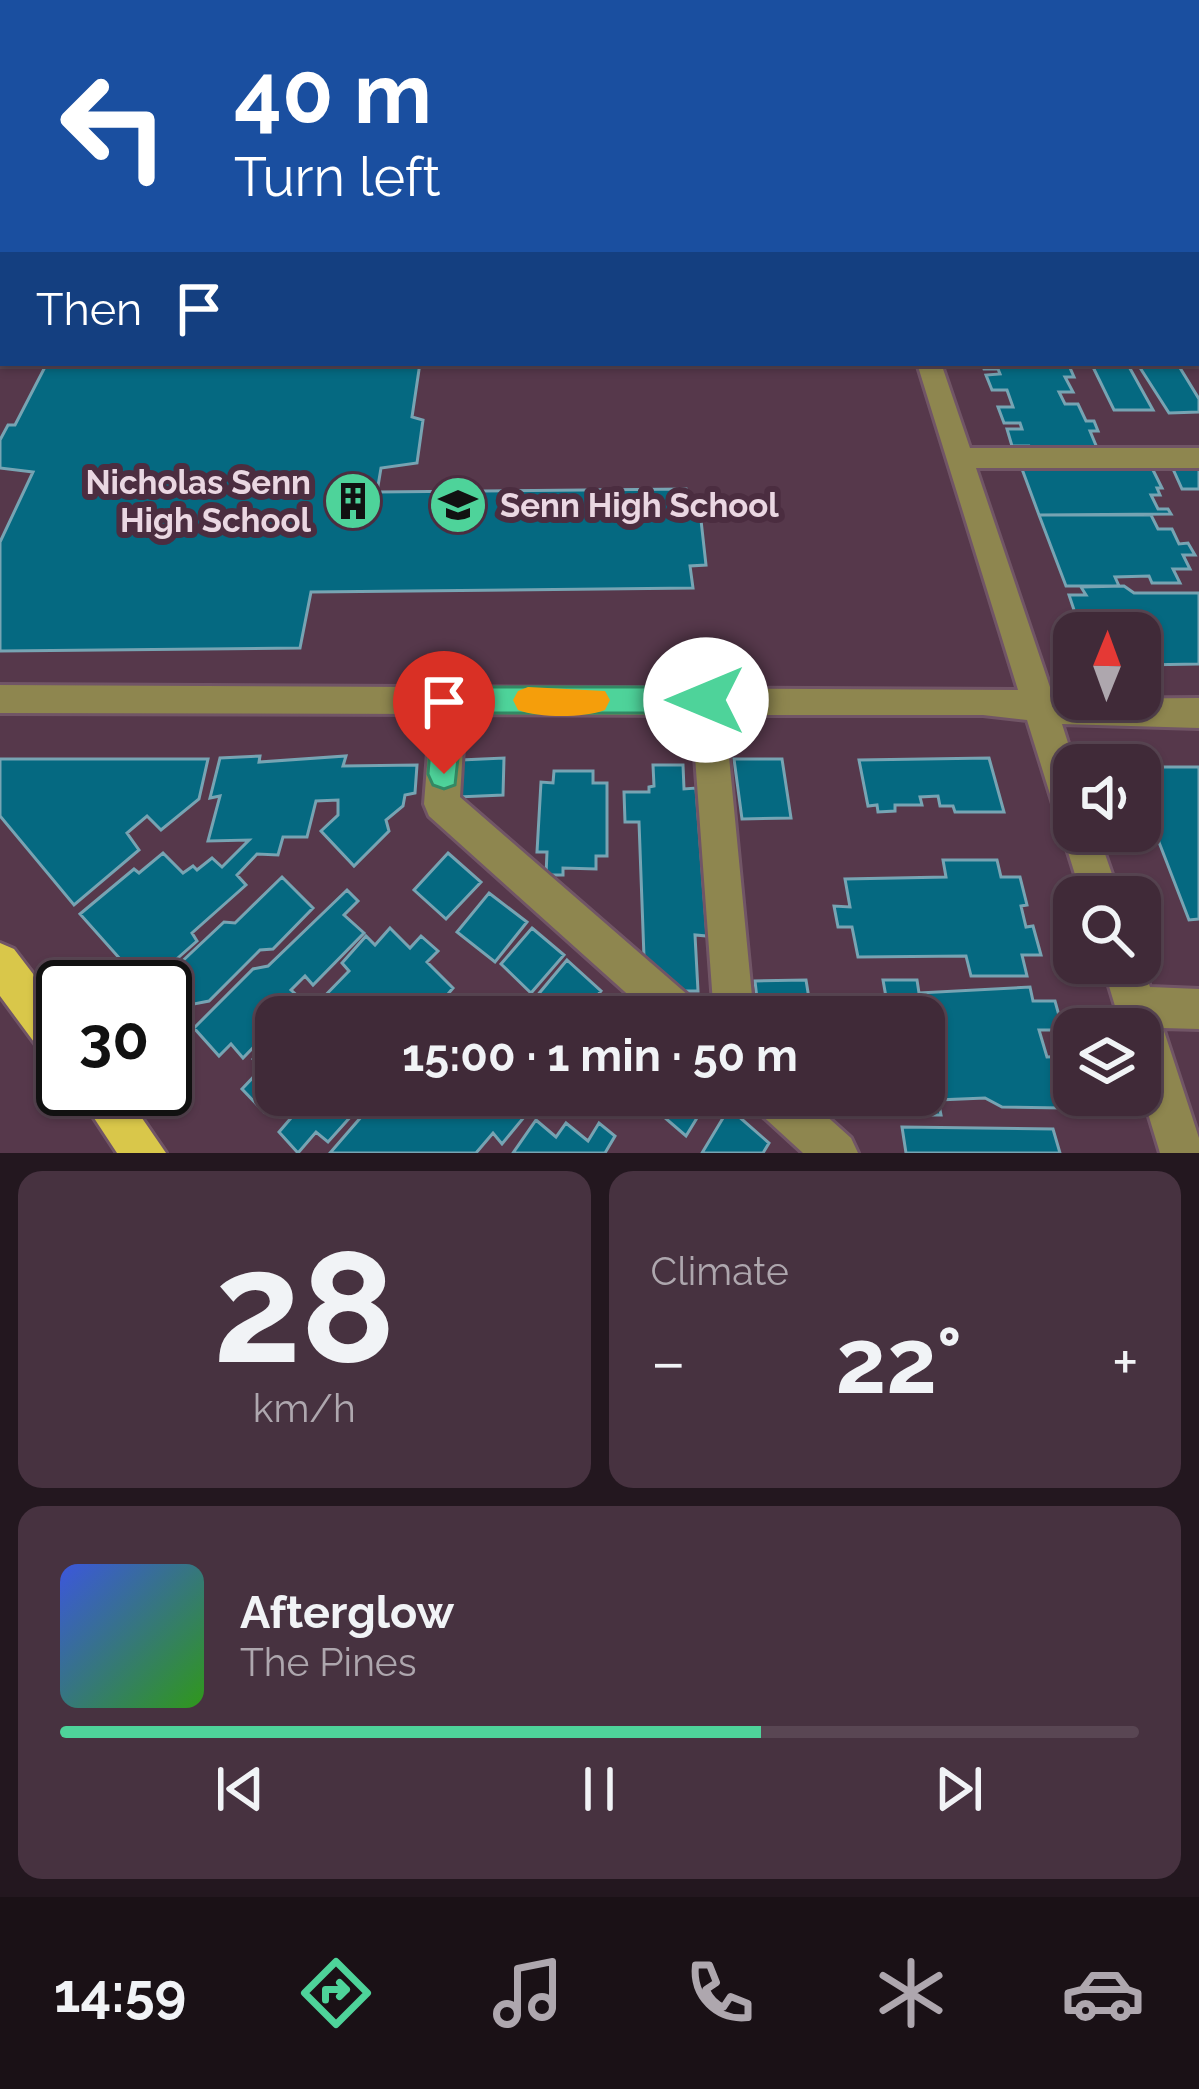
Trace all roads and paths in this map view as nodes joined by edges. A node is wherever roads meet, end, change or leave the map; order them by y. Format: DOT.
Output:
graph roads {
  1 [pos="930,366"];
  2 [pos="960,458"];
  3 [pos="1199,458"];
  4 [pos="0,699"];
  5 [pos="448,700"];
  6 [pos="706,700"];
  7 [pos="1040,709"];
  8 [pos="1199,713"];
  9 [pos="1053,749"];
  10 [pos="0,963"];
  11 [pos="1129,984"];
  12 [pos="658,996"];
  13 [pos="732,996"];
  14 [pos="1136,1007"];
  15 [pos="1199,1009"];
  16 [pos="36,1010"];
  17 [pos="117,1116"];
  18 [pos="795,1116"];
  19 [pos="145,1153"];
  20 [pos="836,1153"];
  21 [pos="1182,1153"];
  1 -- 2 [label="street"];
  2 -- 3 [label="street"];
  2 -- 7 [label="street"];
  4 -- 5 [label="street"];
  5 -- 6 [label="street"];
  5 -- 12 [label="street"];
  6 -- 7 [label="street"];
  6 -- 13 [label="street"];
  7 -- 8 [label="street"];
  7 -- 9 [label="street"];
  10 -- 16 [label="main road"];
  11 -- 14 [label="street"];
  14 -- 15 [label="street"];
  14 -- 21 [label="street"];
  17 -- 19 [label="main road"];
  18 -- 20 [label="street"];
}
